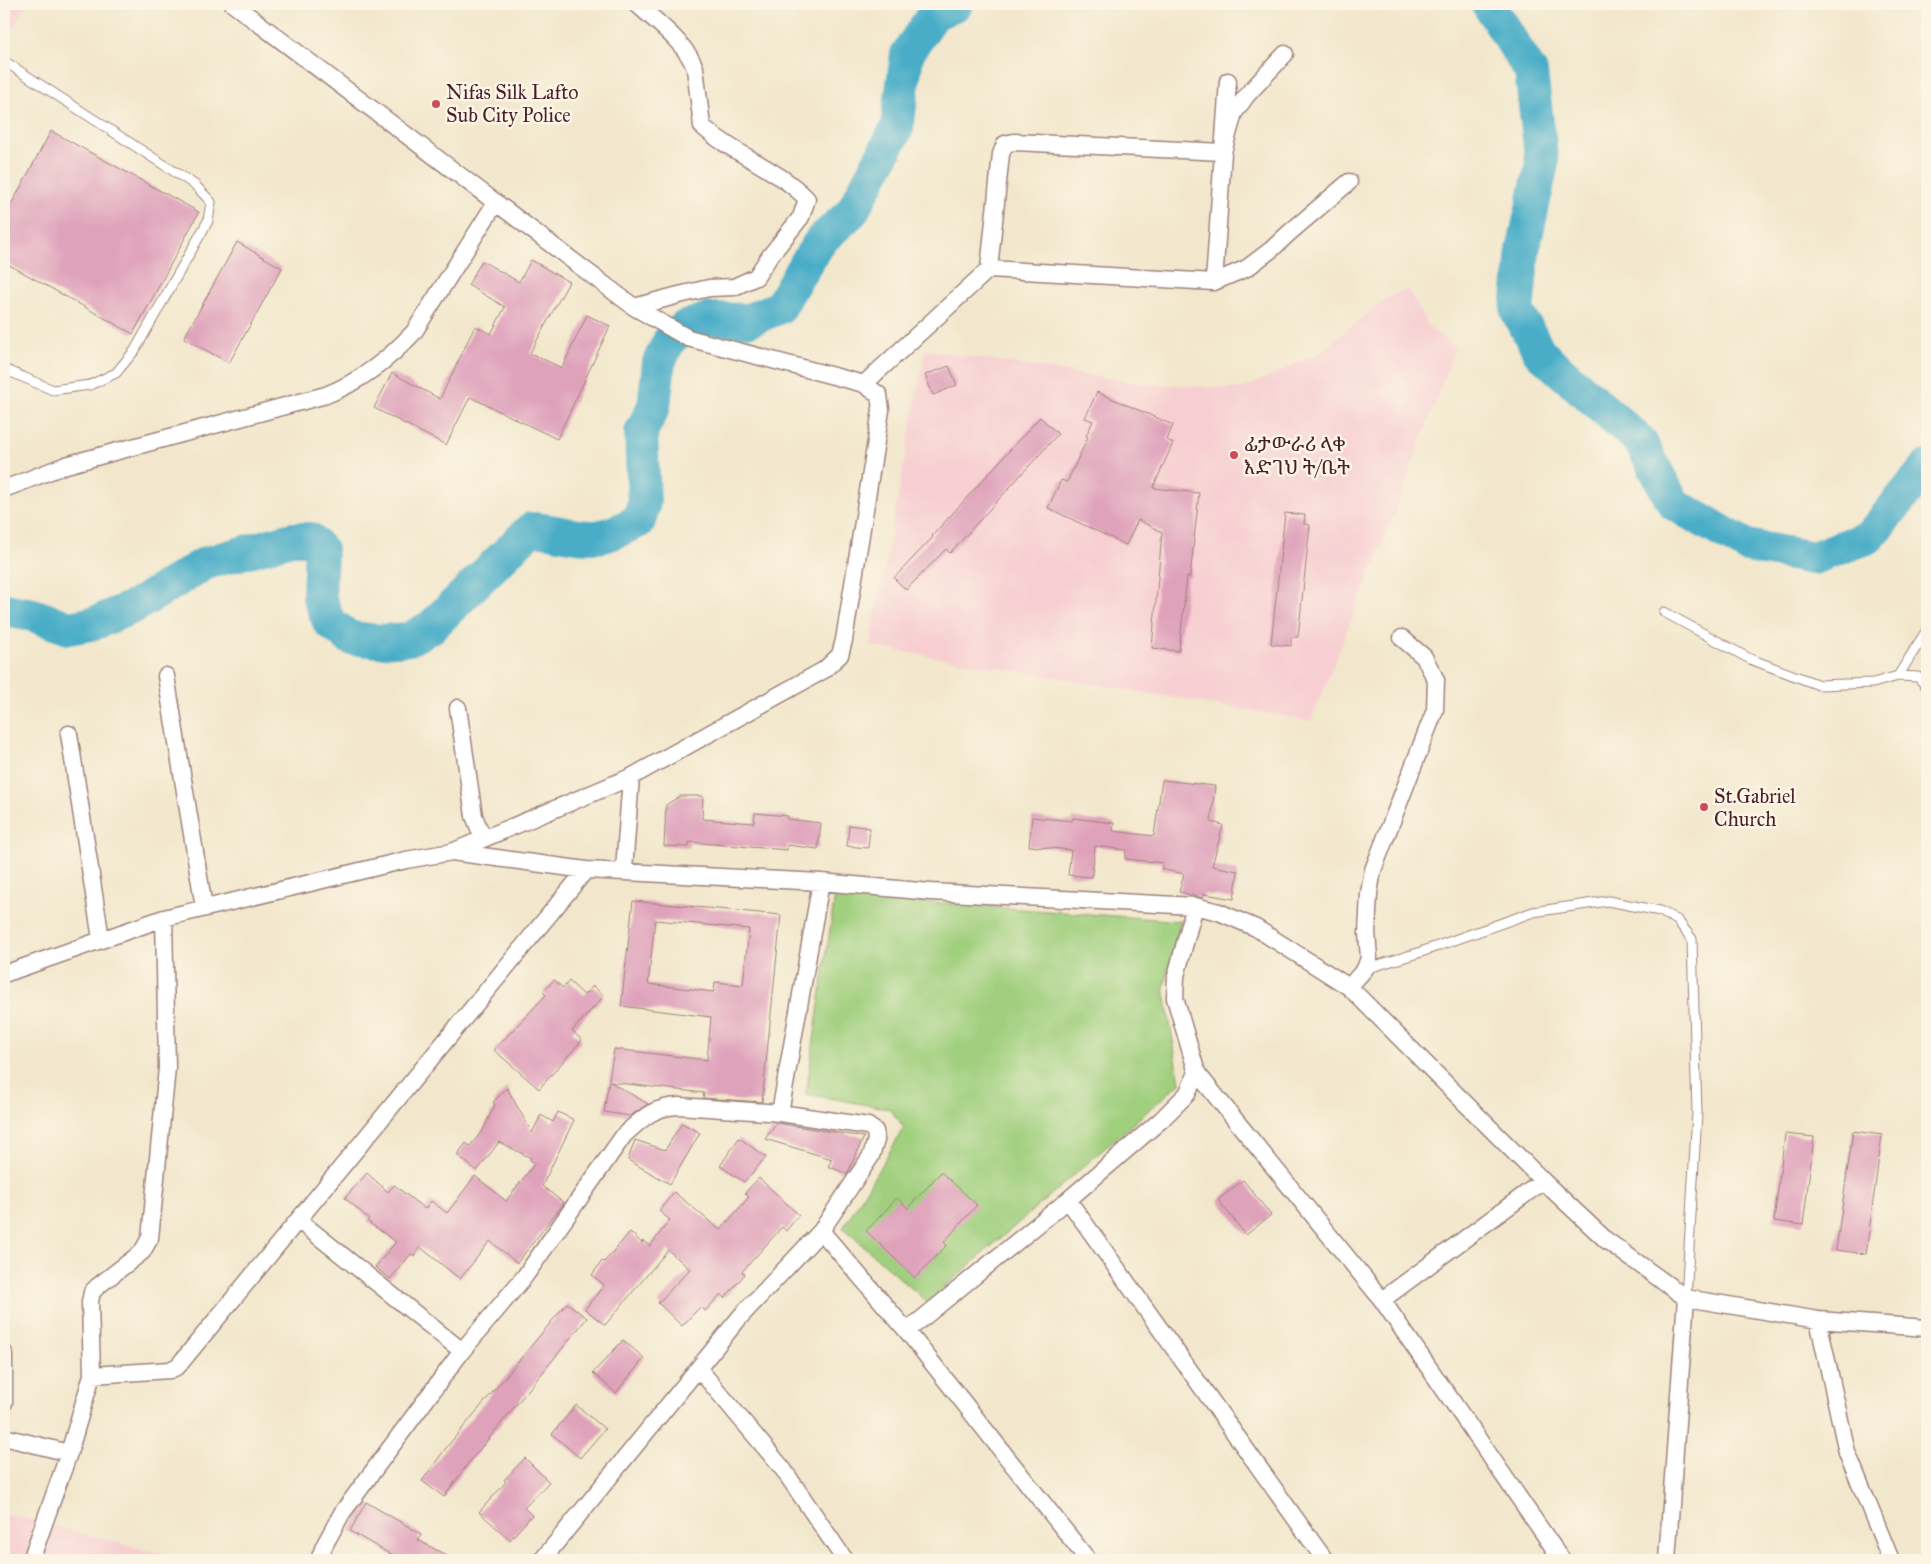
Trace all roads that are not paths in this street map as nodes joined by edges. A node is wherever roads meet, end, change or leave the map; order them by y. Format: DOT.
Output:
graph roads {
  1 [pos="637,4"];
  2 [pos="245,7"];
  3 [pos="1285,54"];
  4 [pos="4,61"];
  5 [pos="1228,81"];
  6 [pos="1222,152"];
  7 [pos="1349,182"];
  8 [pos="496,202"];
  9 [pos="989,269"];
  10 [pos="1214,282"];
  11 [pos="634,307"];
  12 [pos="4,369"];
  13 [pos="864,384"];
  14 [pos="4,489"];
  15 [pos="1664,612"];
  16 [pos="1927,630"];
  17 [pos="1402,638"];
  18 [pos="166,676"];
  19 [pos="1898,676"];
  20 [pos="1927,688"];
  21 [pos="458,708"];
  22 [pos="69,734"];
  23 [pos="631,777"];
  24 [pos="483,838"];
  25 [pos="452,852"];
  26 [pos="586,870"];
  27 [pos="624,870"];
  28 [pos="821,882"];
  29 [pos="1196,906"];
  30 [pos="204,907"];
  31 [pos="164,918"];
  32 [pos="101,939"];
  33 [pos="1365,969"];
  34 [pos="4,974"];
  35 [pos="1349,987"];
  36 [pos="1197,1073"];
  37 [pos="780,1113"];
  38 [pos="1543,1181"];
  39 [pos="1068,1200"];
  40 [pos="298,1220"];
  41 [pos="821,1231"];
  42 [pos="1686,1298"];
  43 [pos="1382,1300"];
  44 [pos="1818,1320"];
  45 [pos="1927,1328"];
  46 [pos="907,1331"];
  47 [pos="462,1351"];
  48 [pos="4,1353"];
  49 [pos="699,1369"];
  50 [pos="92,1375"];
  51 [pos="4,1403"];
  52 [pos="4,1437"];
  53 [pos="70,1453"];
  54 [pos="31,1560"];
  55 [pos="319,1560"];
  56 [pos="542,1560"];
  57 [pos="845,1560"];
  58 [pos="1088,1560"];
  59 [pos="1325,1560"];
  60 [pos="1562,1560"];
  61 [pos="1667,1560"];
  62 [pos="1891,1560"];
  1 -- 11 [label="street"];
  2 -- 8 [label="street"];
  3 -- 6 [label="street"];
  4 -- 12 [label="lane"];
  5 -- 6 [label="street"];
  6 -- 9 [label="street"];
  6 -- 10 [label="street"];
  7 -- 10 [label="street"];
  8 -- 11 [label="street"];
  8 -- 14 [label="street"];
  9 -- 10 [label="street"];
  9 -- 13 [label="street"];
  11 -- 13 [label="street"];
  13 -- 23 [label="street"];
  15 -- 19 [label="lane"];
  16 -- 19 [label="lane"];
  17 -- 33 [label="street"];
  18 -- 30 [label="street"];
  19 -- 20 [label="lane"];
  21 -- 24 [label="street"];
  22 -- 32 [label="street"];
  23 -- 24 [label="street"];
  23 -- 27 [label="street"];
  24 -- 25 [label="street"];
  25 -- 26 [label="street"];
  25 -- 30 [label="street"];
  26 -- 27 [label="street"];
  26 -- 40 [label="street"];
  27 -- 28 [label="street"];
  28 -- 29 [label="street"];
  28 -- 37 [label="street"];
  29 -- 35 [label="street"];
  29 -- 36 [label="street"];
  30 -- 31 [label="street"];
  31 -- 32 [label="street"];
  31 -- 50 [label="street"];
  32 -- 34 [label="street"];
  33 -- 35 [label="street"];
  33 -- 42 [label="lane"];
  35 -- 38 [label="street"];
  36 -- 39 [label="street"];
  36 -- 43 [label="street"];
  37 -- 41 [label="street"];
  37 -- 47 [label="street"];
  38 -- 42 [label="street"];
  38 -- 43 [label="street"];
  39 -- 46 [label="street"];
  39 -- 59 [label="street"];
  40 -- 47 [label="street"];
  40 -- 50 [label="street"];
  41 -- 46 [label="street"];
  41 -- 49 [label="street"];
  42 -- 44 [label="street"];
  42 -- 61 [label="street"];
  43 -- 60 [label="street"];
  44 -- 45 [label="street"];
  44 -- 62 [label="street"];
  46 -- 58 [label="street"];
  47 -- 55 [label="street"];
  48 -- 51 [label="street"];
  49 -- 56 [label="street"];
  49 -- 57 [label="street"];
  50 -- 53 [label="street"];
  52 -- 53 [label="street"];
  53 -- 54 [label="street"];
}
